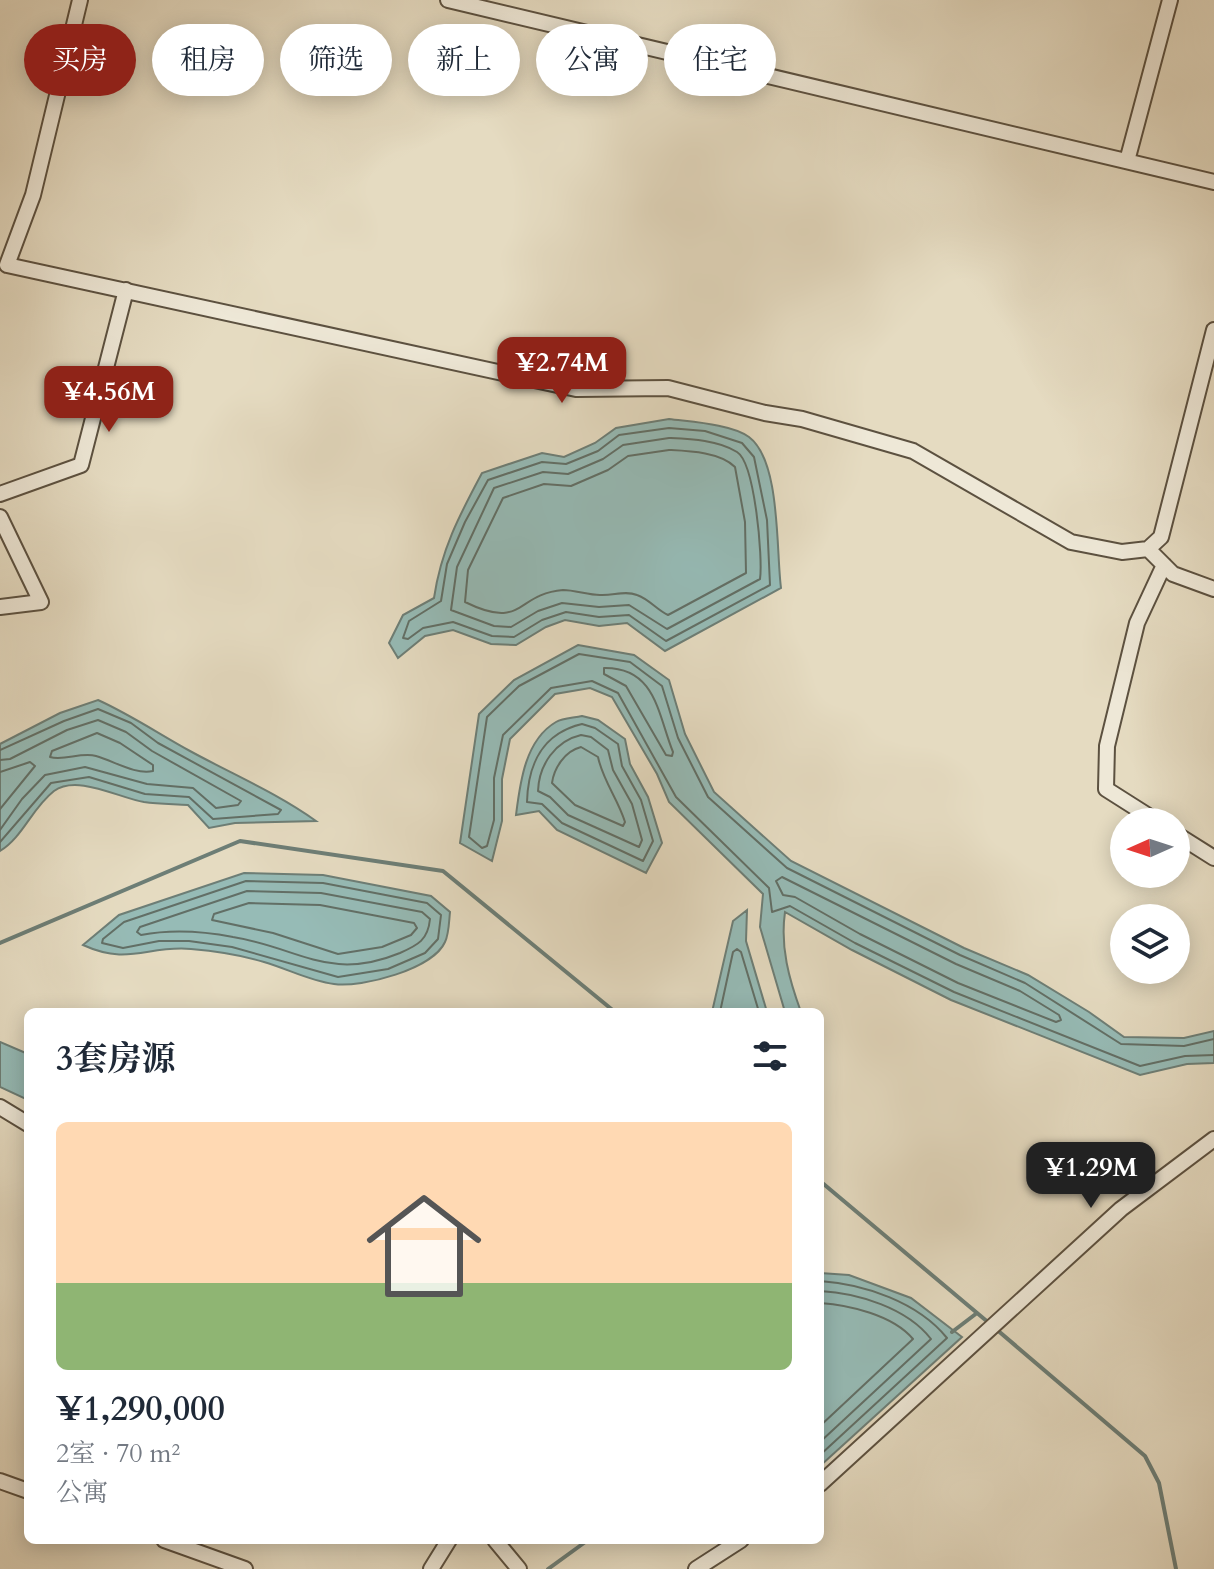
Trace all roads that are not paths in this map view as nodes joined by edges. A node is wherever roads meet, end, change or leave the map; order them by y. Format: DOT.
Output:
graph roads {
  1 [pos="80,0"];
  2 [pos="448,0"];
  3 [pos="1170,0"];
  4 [pos="1127,161"];
  5 [pos="1214,182"];
  6 [pos="126,290"];
  7 [pos="1214,330"];
  8 [pos="0,494"];
  9 [pos="0,517"];
  10 [pos="1148,549"];
  11 [pos="1164,565"];
  12 [pos="1214,589"];
  13 [pos="0,607"];
  14 [pos="1136,808"];
  15 [pos="1190,843"];
  16 [pos="1214,858"];
  17 [pos="0,1107"];
  18 [pos="24,1122"];
  19 [pos="1214,1139"];
  20 [pos="824,1480"];
  21 [pos="0,1481"];
  22 [pos="24,1490"];
  23 [pos="175,1544"];
  24 [pos="447,1544"];
  25 [pos="498,1544"];
  26 [pos="735,1544"];
  27 [pos="245,1569"];
  28 [pos="431,1569"];
  29 [pos="519,1569"];
  30 [pos="696,1569"];
  1 -- 6 [label="street"];
  2 -- 4 [label="street"];
  3 -- 4 [label="street"];
  4 -- 5 [label="street"];
  6 -- 8 [label="street"];
  6 -- 10 [label="street"];
  7 -- 10 [label="street"];
  9 -- 13 [label="street"];
  10 -- 11 [label="street"];
  11 -- 12 [label="street"];
  11 -- 14 [label="street"];
  15 -- 16 [label="street"];
  17 -- 18 [label="street"];
  19 -- 20 [label="street"];
  21 -- 22 [label="street"];
  23 -- 27 [label="street"];
  24 -- 28 [label="street"];
  25 -- 29 [label="street"];
  26 -- 30 [label="street"];
}
